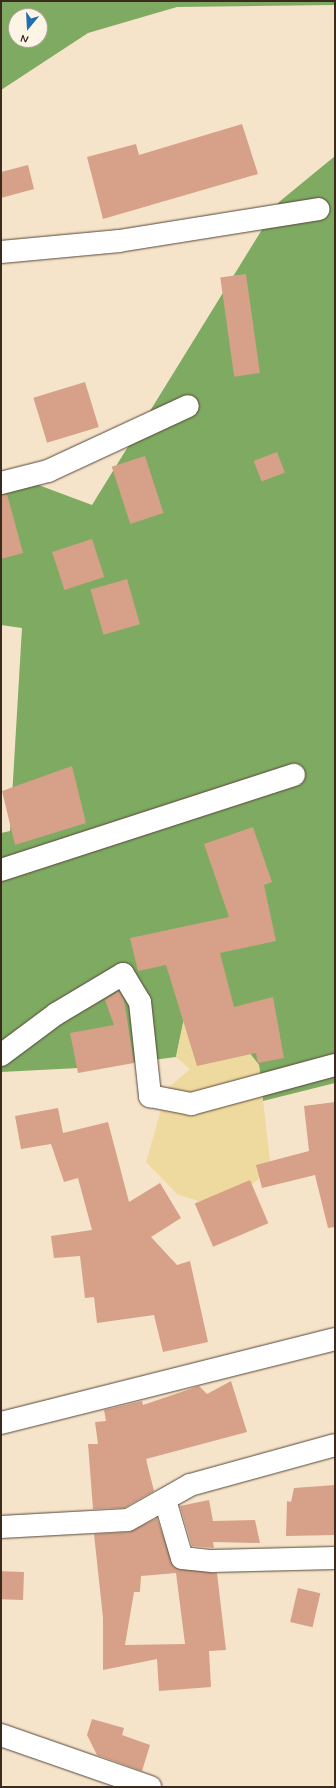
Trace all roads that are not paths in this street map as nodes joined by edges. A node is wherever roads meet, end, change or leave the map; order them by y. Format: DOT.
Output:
graph roads {
  1 [pos="318,209"];
  2 [pos="1,252"];
  3 [pos="188,406"];
  4 [pos="1,483"];
  5 [pos="294,775"];
  6 [pos="1,870"];
  7 [pos="1,1055"];
  8 [pos="335,1065"];
  9 [pos="335,1339"];
  10 [pos="1,1423"];
  11 [pos="335,1445"];
  12 [pos="165,1500"];
  13 [pos="1,1527"];
  14 [pos="335,1558"];
  15 [pos="1,1735"];
  16 [pos="150,1787"];
  1 -- 2 [label="street"];
  3 -- 4 [label="street"];
  5 -- 6 [label="street"];
  7 -- 8 [label="street"];
  9 -- 10 [label="street"];
  11 -- 12 [label="street"];
  12 -- 13 [label="street"];
  12 -- 14 [label="street"];
  15 -- 16 [label="street"];
}
